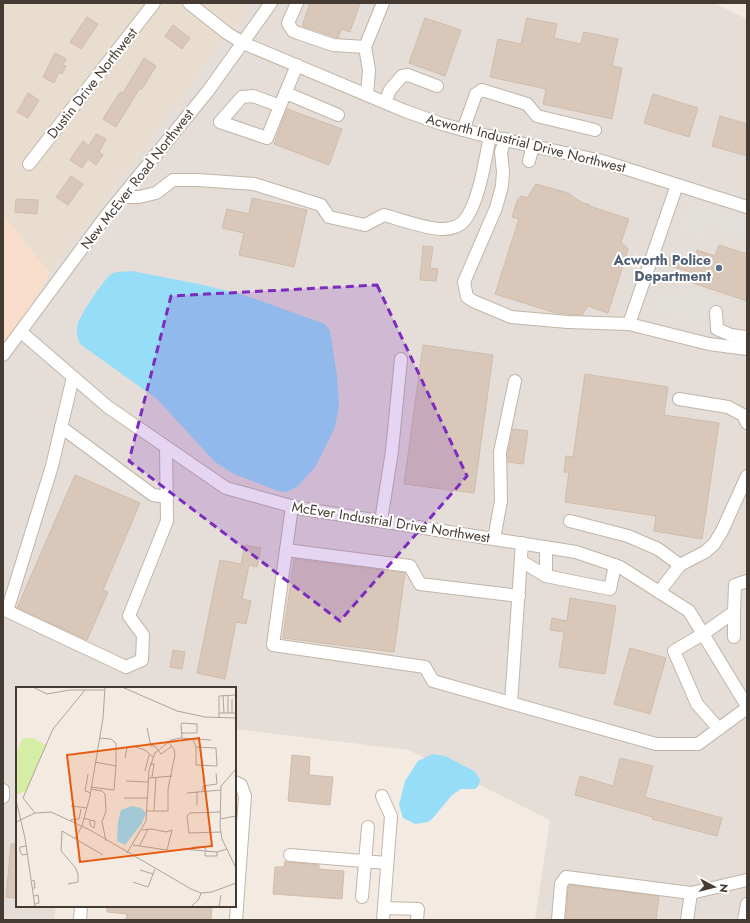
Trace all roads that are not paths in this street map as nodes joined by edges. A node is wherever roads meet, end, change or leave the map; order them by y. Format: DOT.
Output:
graph roads {
  1 [pos="154,3"];
  2 [pos="189,3"];
  3 [pos="271,3"];
  4 [pos="297,3"];
  5 [pos="383,3"];
  6 [pos="243,43"];
  7 [pos="366,48"];
  8 [pos="297,65"];
  9 [pos="437,86"];
  10 [pos="286,93"];
  11 [pos="367,95"];
  12 [pos="385,102"];
  13 [pos="280,106"];
  14 [pos="338,115"];
  15 [pos="463,130"];
  16 [pos="595,130"];
  17 [pos="490,136"];
  18 [pos="505,139"];
  19 [pos="533,146"];
  20 [pos="529,162"];
  21 [pos="29,164"];
  22 [pos="677,185"];
  23 [pos="122,197"];
  24 [pos="747,207"];
  25 [pos="716,312"];
  26 [pos="629,324"];
  27 [pos="717,329"];
  28 [pos="21,332"];
  29 [pos="745,337"];
  30 [pos="709,344"];
  31 [pos="747,350"];
  32 [pos="3,355"];
  33 [pos="401,358"];
  34 [pos="73,377"];
  35 [pos="515,382"];
  36 [pos="679,398"];
  37 [pos="747,423"];
  38 [pos="61,427"];
  39 [pos="166,447"];
  40 [pos="747,476"];
  41 [pos="167,497"];
  42 [pos="292,506"];
  43 [pos="381,521"];
  44 [pos="570,521"];
  45 [pos="494,539"];
  46 [pos="522,543"];
  47 [pos="546,547"];
  48 [pos="286,550"];
  49 [pos="522,561"];
  50 [pos="615,565"];
  51 [pos="680,565"];
  52 [pos="546,576"];
  53 [pos="747,581"];
  54 [pos="659,592"];
  55 [pos="519,596"];
  56 [pos="734,612"];
  57 [pos="703,634"];
  58 [pos="734,638"];
  59 [pos="511,703"];
  60 [pos="747,707"];
  61 [pos="719,729"];
  62 [pos="236,782"];
  63 [pos="3,790"];
  64 [pos="382,796"];
  65 [pos="3,797"];
  66 [pos="368,827"];
  67 [pos="290,855"];
  68 [pos="365,861"];
  69 [pos="387,863"];
  70 [pos="747,880"];
  71 [pos="691,893"];
  72 [pos="362,897"];
  73 [pos="747,904"];
  74 [pos="81,907"];
  75 [pos="383,914"];
  76 [pos="80,920"];
  77 [pos="236,920"];
  78 [pos="417,920"];
  79 [pos="558,920"];
  80 [pos="687,920"];
  81 [pos="744,920"];
  1 -- 21 [label="street, Dustin Drive Northwest"];
  2 -- 6 [label="street, Acworth Industrial Drive Northwest"];
  3 -- 6 [label="street, New McEver Road Northwest"];
  4 -- 7 [label="street"];
  5 -- 7 [label="street"];
  6 -- 8 [label="street, Acworth Industrial Drive Northwest"];
  6 -- 23 [label="street, New McEver Road Northwest"];
  7 -- 11 [label="street"];
  8 -- 10 [label="street"];
  8 -- 11 [label="street, Acworth Industrial Drive Northwest"];
  9 -- 12 [label="street"];
  10 -- 13 [label="street"];
  10 -- 14 [label="street"];
  11 -- 12 [label="street, Acworth Industrial Drive Northwest"];
  12 -- 15 [label="street, Acworth Industrial Drive Northwest"];
  13 -- 13 [label="street"];
  15 -- 16 [label="street"];
  15 -- 17 [label="street, Acworth Industrial Drive Northwest"];
  17 -- 18 [label="street, Acworth Industrial Drive Northwest"];
  17 -- 23 [label="street"];
  18 -- 19 [label="street, Acworth Industrial Drive Northwest"];
  18 -- 26 [label="street"];
  19 -- 20 [label="street"];
  19 -- 22 [label="street, Acworth Industrial Drive Northwest"];
  22 -- 24 [label="street, Acworth Industrial Drive Northwest"];
  22 -- 26 [label="street"];
  23 -- 28 [label="street, New McEver Road Northwest"];
  25 -- 27 [label="street"];
  26 -- 30 [label="street"];
  27 -- 29 [label="street"];
  27 -- 30 [label="street"];
  28 -- 32 [label="street, New McEver Road Northwest"];
  28 -- 34 [label="street, McEver Industrial Drive Northwest"];
  30 -- 31 [label="street"];
  33 -- 43 [label="street"];
  34 -- 38 [label="street"];
  34 -- 39 [label="street, McEver Industrial Drive Northwest"];
  35 -- 45 [label="street"];
  36 -- 37 [label="street"];
  38 -- 41 [label="street"];
  38 -- 41 [label="street"];
  39 -- 41 [label="street"];
  39 -- 42 [label="street, McEver Industrial Drive Northwest"];
  40 -- 51 [label="street"];
  42 -- 43 [label="street, McEver Industrial Drive Northwest"];
  42 -- 48 [label="street"];
  43 -- 45 [label="street, McEver Industrial Drive Northwest"];
  44 -- 51 [label="street"];
  45 -- 46 [label="street, McEver Industrial Drive Northwest"];
  46 -- 47 [label="street, McEver Industrial Drive Northwest"];
  46 -- 49 [label="street"];
  47 -- 50 [label="street, McEver Industrial Drive Northwest"];
  47 -- 52 [label="street"];
  48 -- 55 [label="street"];
  48 -- 59 [label="street"];
  49 -- 52 [label="street"];
  49 -- 55 [label="street"];
  50 -- 52 [label="street"];
  50 -- 54 [label="street, McEver Industrial Drive Northwest"];
  51 -- 54 [label="street"];
  53 -- 56 [label="street"];
  54 -- 57 [label="street, McEver Industrial Drive Northwest"];
  55 -- 59 [label="street"];
  56 -- 57 [label="street"];
  56 -- 58 [label="street"];
  57 -- 60 [label="street, McEver Industrial Drive Northwest"];
  57 -- 61 [label="street"];
  59 -- 61 [label="street"];
  60 -- 61 [label="street"];
  62 -- 77 [label="street"];
  63 -- 65 [label="street"];
  64 -- 69 [label="street"];
  66 -- 68 [label="street"];
  67 -- 68 [label="street"];
  68 -- 69 [label="street"];
  68 -- 72 [label="street"];
  69 -- 75 [label="street"];
  70 -- 71 [label="street"];
  71 -- 79 [label="street"];
  71 -- 80 [label="street"];
  73 -- 81 [label="street"];
  74 -- 76 [label="street"];
  75 -- 78 [label="street"];
}
